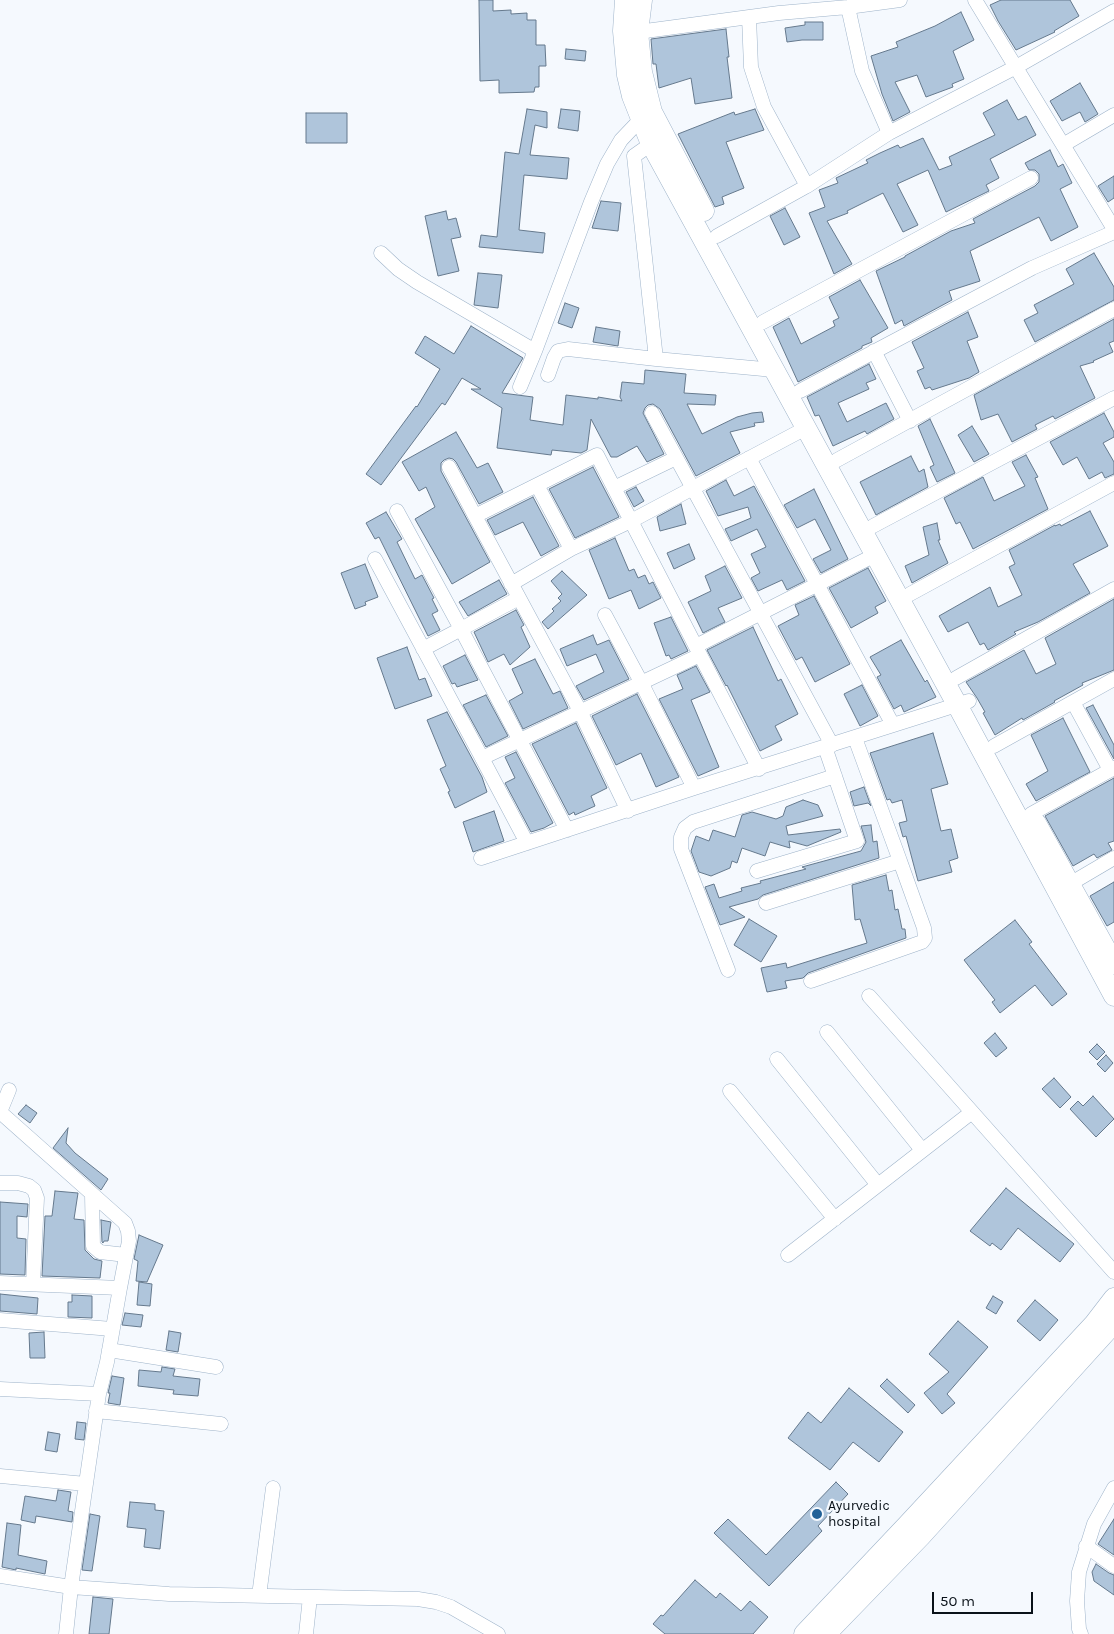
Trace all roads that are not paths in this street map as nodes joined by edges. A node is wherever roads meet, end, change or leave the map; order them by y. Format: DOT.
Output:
graph roads {
  1 [pos="625,0"];
  2 [pos="642,0"];
  3 [pos="900,0"];
  4 [pos="975,0"];
  5 [pos="848,7"];
  6 [pos="1114,11"];
  7 [pos="749,17"];
  8 [pos="638,32"];
  9 [pos="1016,67"];
  10 [pos="1114,115"];
  11 [pos="641,119"];
  12 [pos="889,133"];
  13 [pos="651,144"];
  14 [pos="1063,145"];
  15 [pos="1031,178"];
  16 [pos="807,186"];
  17 [pos="1114,230"];
  18 [pos="717,236"];
  19 [pos="382,254"];
  20 [pos="1114,309"];
  21 [pos="763,322"];
  22 [pos="535,351"];
  23 [pos="874,351"];
  24 [pos="656,359"];
  25 [pos="774,370"];
  26 [pos="548,375"];
  27 [pos="520,387"];
  28 [pos="800,391"];
  29 [pos="1114,398"];
  30 [pos="652,413"];
  31 [pos="910,421"];
  32 [pos="806,428"];
  33 [pos="676,458"];
  34 [pos="750,458"];
  35 [pos="837,460"];
  36 [pos="449,467"];
  37 [pos="1114,483"];
  38 [pos="536,485"];
  39 [pos="614,488"];
  40 [pos="693,488"];
  41 [pos="397,510"];
  42 [pos="475,516"];
  43 [pos="631,521"];
  44 [pos="873,526"];
  45 [pos="572,548"];
  46 [pos="875,555"];
  47 [pos="375,558"];
  48 [pos="511,584"];
  49 [pos="818,584"];
  50 [pos="1114,589"];
  51 [pos="910,594"];
  52 [pos="519,598"];
  53 [pos="761,614"];
  54 [pos="605,615"];
  55 [pos="461,629"];
  56 [pos="423,649"];
  57 [pos="698,651"];
  58 [pos="956,678"];
  59 [pos="1114,679"];
  60 [pos="641,682"];
  61 [pos="1073,702"];
  62 [pos="963,703"];
  63 [pos="580,711"];
  64 [pos="893,725"];
  65 [pos="855,738"];
  66 [pos="520,740"];
  67 [pos="828,746"];
  68 [pos="994,746"];
  69 [pos="482,758"];
  70 [pos="759,768"];
  71 [pos="1112,769"];
  72 [pos="835,776"];
  73 [pos="694,788"];
  74 [pos="628,811"];
  75 [pos="1031,814"];
  76 [pos="567,830"];
  77 [pos="527,843"];
  78 [pos="481,858"];
  79 [pos="1114,858"];
  80 [pos="900,861"];
  81 [pos="757,871"];
  82 [pos="1063,887"];
  83 [pos="766,903"];
  84 [pos="1112,956"];
  85 [pos="728,970"];
  86 [pos="811,981"];
  87 [pos="869,996"];
  88 [pos="1114,996"];
  89 [pos="827,1032"];
  90 [pos="778,1059"];
  91 [pos="9,1090"];
  92 [pos="730,1091"];
  93 [pos="0,1112"];
  94 [pos="972,1112"];
  95 [pos="922,1150"];
  96 [pos="0,1183"];
  97 [pos="878,1185"];
  98 [pos="92,1194"];
  99 [pos="835,1219"];
  100 [pos="126,1254"];
  101 [pos="788,1255"];
  102 [pos="1114,1272"];
  103 [pos="0,1283"];
  104 [pos="33,1284"];
  105 [pos="120,1288"];
  106 [pos="1114,1298"];
  107 [pos="0,1320"];
  108 [pos="1107,1327"];
  109 [pos="112,1329"];
  110 [pos="109,1350"];
  111 [pos="216,1367"];
  112 [pos="0,1388"];
  113 [pos="99,1394"];
  114 [pos="96,1411"];
  115 [pos="221,1424"];
  116 [pos="0,1476"];
  117 [pos="86,1484"];
  118 [pos="273,1488"];
  119 [pos="1113,1493"];
  120 [pos="1086,1546"];
  121 [pos="1114,1566"];
  122 [pos="0,1576"];
  123 [pos="71,1587"];
  124 [pos="259,1596"];
  125 [pos="310,1597"];
  126 [pos="66,1634"];
  127 [pos="306,1634"];
  128 [pos="498,1634"];
  129 [pos="804,1634"];
  130 [pos="826,1634"];
  131 [pos="1081,1634"];
  1 -- 11 [label="main road"];
  2 -- 8 [label="main road"];
  3 -- 5 [label="street"];
  4 -- 9 [label="street"];
  5 -- 7 [label="street"];
  5 -- 12 [label="street"];
  6 -- 9 [label="street"];
  7 -- 8 [label="street"];
  7 -- 16 [label="street"];
  8 -- 18 [label="main road"];
  9 -- 12 [label="street"];
  9 -- 14 [label="street"];
  10 -- 14 [label="street"];
  11 -- 13 [label="main road"];
  11 -- 22 [label="street"];
  12 -- 16 [label="street"];
  13 -- 24 [label="street"];
  13 -- 25 [label="main road"];
  14 -- 17 [label="street"];
  15 -- 21 [label="street"];
  16 -- 18 [label="street"];
  17 -- 23 [label="street"];
  18 -- 21 [label="main road"];
  19 -- 22 [label="street"];
  20 -- 31 [label="street"];
  21 -- 28 [label="main road"];
  22 -- 27 [label="street"];
  23 -- 28 [label="street"];
  23 -- 31 [label="street"];
  24 -- 25 [label="street"];
  24 -- 26 [label="street"];
  25 -- 32 [label="main road"];
  28 -- 35 [label="main road"];
  29 -- 44 [label="street"];
  30 -- 33 [label="street"];
  31 -- 35 [label="street"];
  32 -- 34 [label="street"];
  32 -- 46 [label="main road"];
  33 -- 39 [label="street"];
  33 -- 40 [label="street"];
  34 -- 40 [label="street"];
  34 -- 49 [label="street"];
  35 -- 44 [label="main road"];
  36 -- 42 [label="street"];
  37 -- 51 [label="street"];
  38 -- 39 [label="street"];
  38 -- 42 [label="street"];
  38 -- 45 [label="street"];
  39 -- 43 [label="street"];
  40 -- 43 [label="street"];
  40 -- 53 [label="street"];
  41 -- 55 [label="street"];
  42 -- 48 [label="street"];
  43 -- 45 [label="street"];
  43 -- 57 [label="street"];
  44 -- 51 [label="main road"];
  45 -- 48 [label="street"];
  46 -- 49 [label="street"];
  46 -- 62 [label="main road"];
  47 -- 56 [label="street"];
  48 -- 52 [label="street"];
  49 -- 53 [label="street"];
  49 -- 64 [label="street"];
  50 -- 58 [label="street"];
  51 -- 58 [label="main road"];
  52 -- 55 [label="street"];
  52 -- 63 [label="street"];
  53 -- 57 [label="street"];
  53 -- 67 [label="street"];
  54 -- 60 [label="street"];
  55 -- 56 [label="street"];
  55 -- 66 [label="street"];
  56 -- 69 [label="street"];
  57 -- 60 [label="street"];
  57 -- 70 [label="street"];
  58 -- 62 [label="main road"];
  59 -- 61 [label="street"];
  60 -- 63 [label="street"];
  60 -- 73 [label="street"];
  61 -- 68 [label="street"];
  61 -- 71 [label="street"];
  62 -- 64 [label="street"];
  62 -- 68 [label="main road"];
  62 -- 82 [label="main road"];
  63 -- 66 [label="street"];
  63 -- 74 [label="street"];
  64 -- 65 [label="street"];
  65 -- 67 [label="street"];
  65 -- 80 [label="street"];
  66 -- 69 [label="street"];
  66 -- 76 [label="street"];
  67 -- 70 [label="street"];
  67 -- 72 [label="street"];
  68 -- 75 [label="main road"];
  69 -- 77 [label="street"];
  70 -- 73 [label="street"];
  71 -- 75 [label="street"];
  72 -- 81 [label="street"];
  72 -- 85 [label="street"];
  73 -- 74 [label="street"];
  74 -- 76 [label="street"];
  75 -- 82 [label="main road"];
  76 -- 77 [label="street"];
  77 -- 78 [label="street"];
  79 -- 82 [label="street"];
  80 -- 83 [label="street"];
  80 -- 86 [label="street"];
  82 -- 84 [label="main road"];
  82 -- 88 [label="main road"];
  87 -- 94 [label="street"];
  89 -- 95 [label="street"];
  90 -- 97 [label="street"];
  91 -- 93 [label="street"];
  92 -- 99 [label="street"];
  93 -- 98 [label="street"];
  94 -- 95 [label="street"];
  94 -- 102 [label="street"];
  95 -- 97 [label="street"];
  96 -- 104 [label="street"];
  97 -- 99 [label="street"];
  98 -- 100 [label="street"];
  98 -- 100 [label="street"];
  99 -- 101 [label="street"];
  100 -- 105 [label="street"];
  103 -- 104 [label="street"];
  104 -- 105 [label="street"];
  105 -- 109 [label="street"];
  106 -- 108 [label="main road"];
  107 -- 109 [label="street"];
  108 -- 129 [label="main road"];
  108 -- 130 [label="main road"];
  109 -- 110 [label="street"];
  110 -- 111 [label="street"];
  110 -- 113 [label="street"];
  112 -- 113 [label="street"];
  113 -- 114 [label="street"];
  114 -- 115 [label="street"];
  114 -- 117 [label="street"];
  116 -- 117 [label="street"];
  117 -- 123 [label="street"];
  118 -- 124 [label="street"];
  119 -- 120 [label="street"];
  120 -- 121 [label="street"];
  120 -- 131 [label="street"];
  122 -- 123 [label="street"];
  123 -- 124 [label="street"];
  123 -- 126 [label="street"];
  124 -- 125 [label="street"];
  125 -- 127 [label="street"];
  125 -- 128 [label="street"];
}
